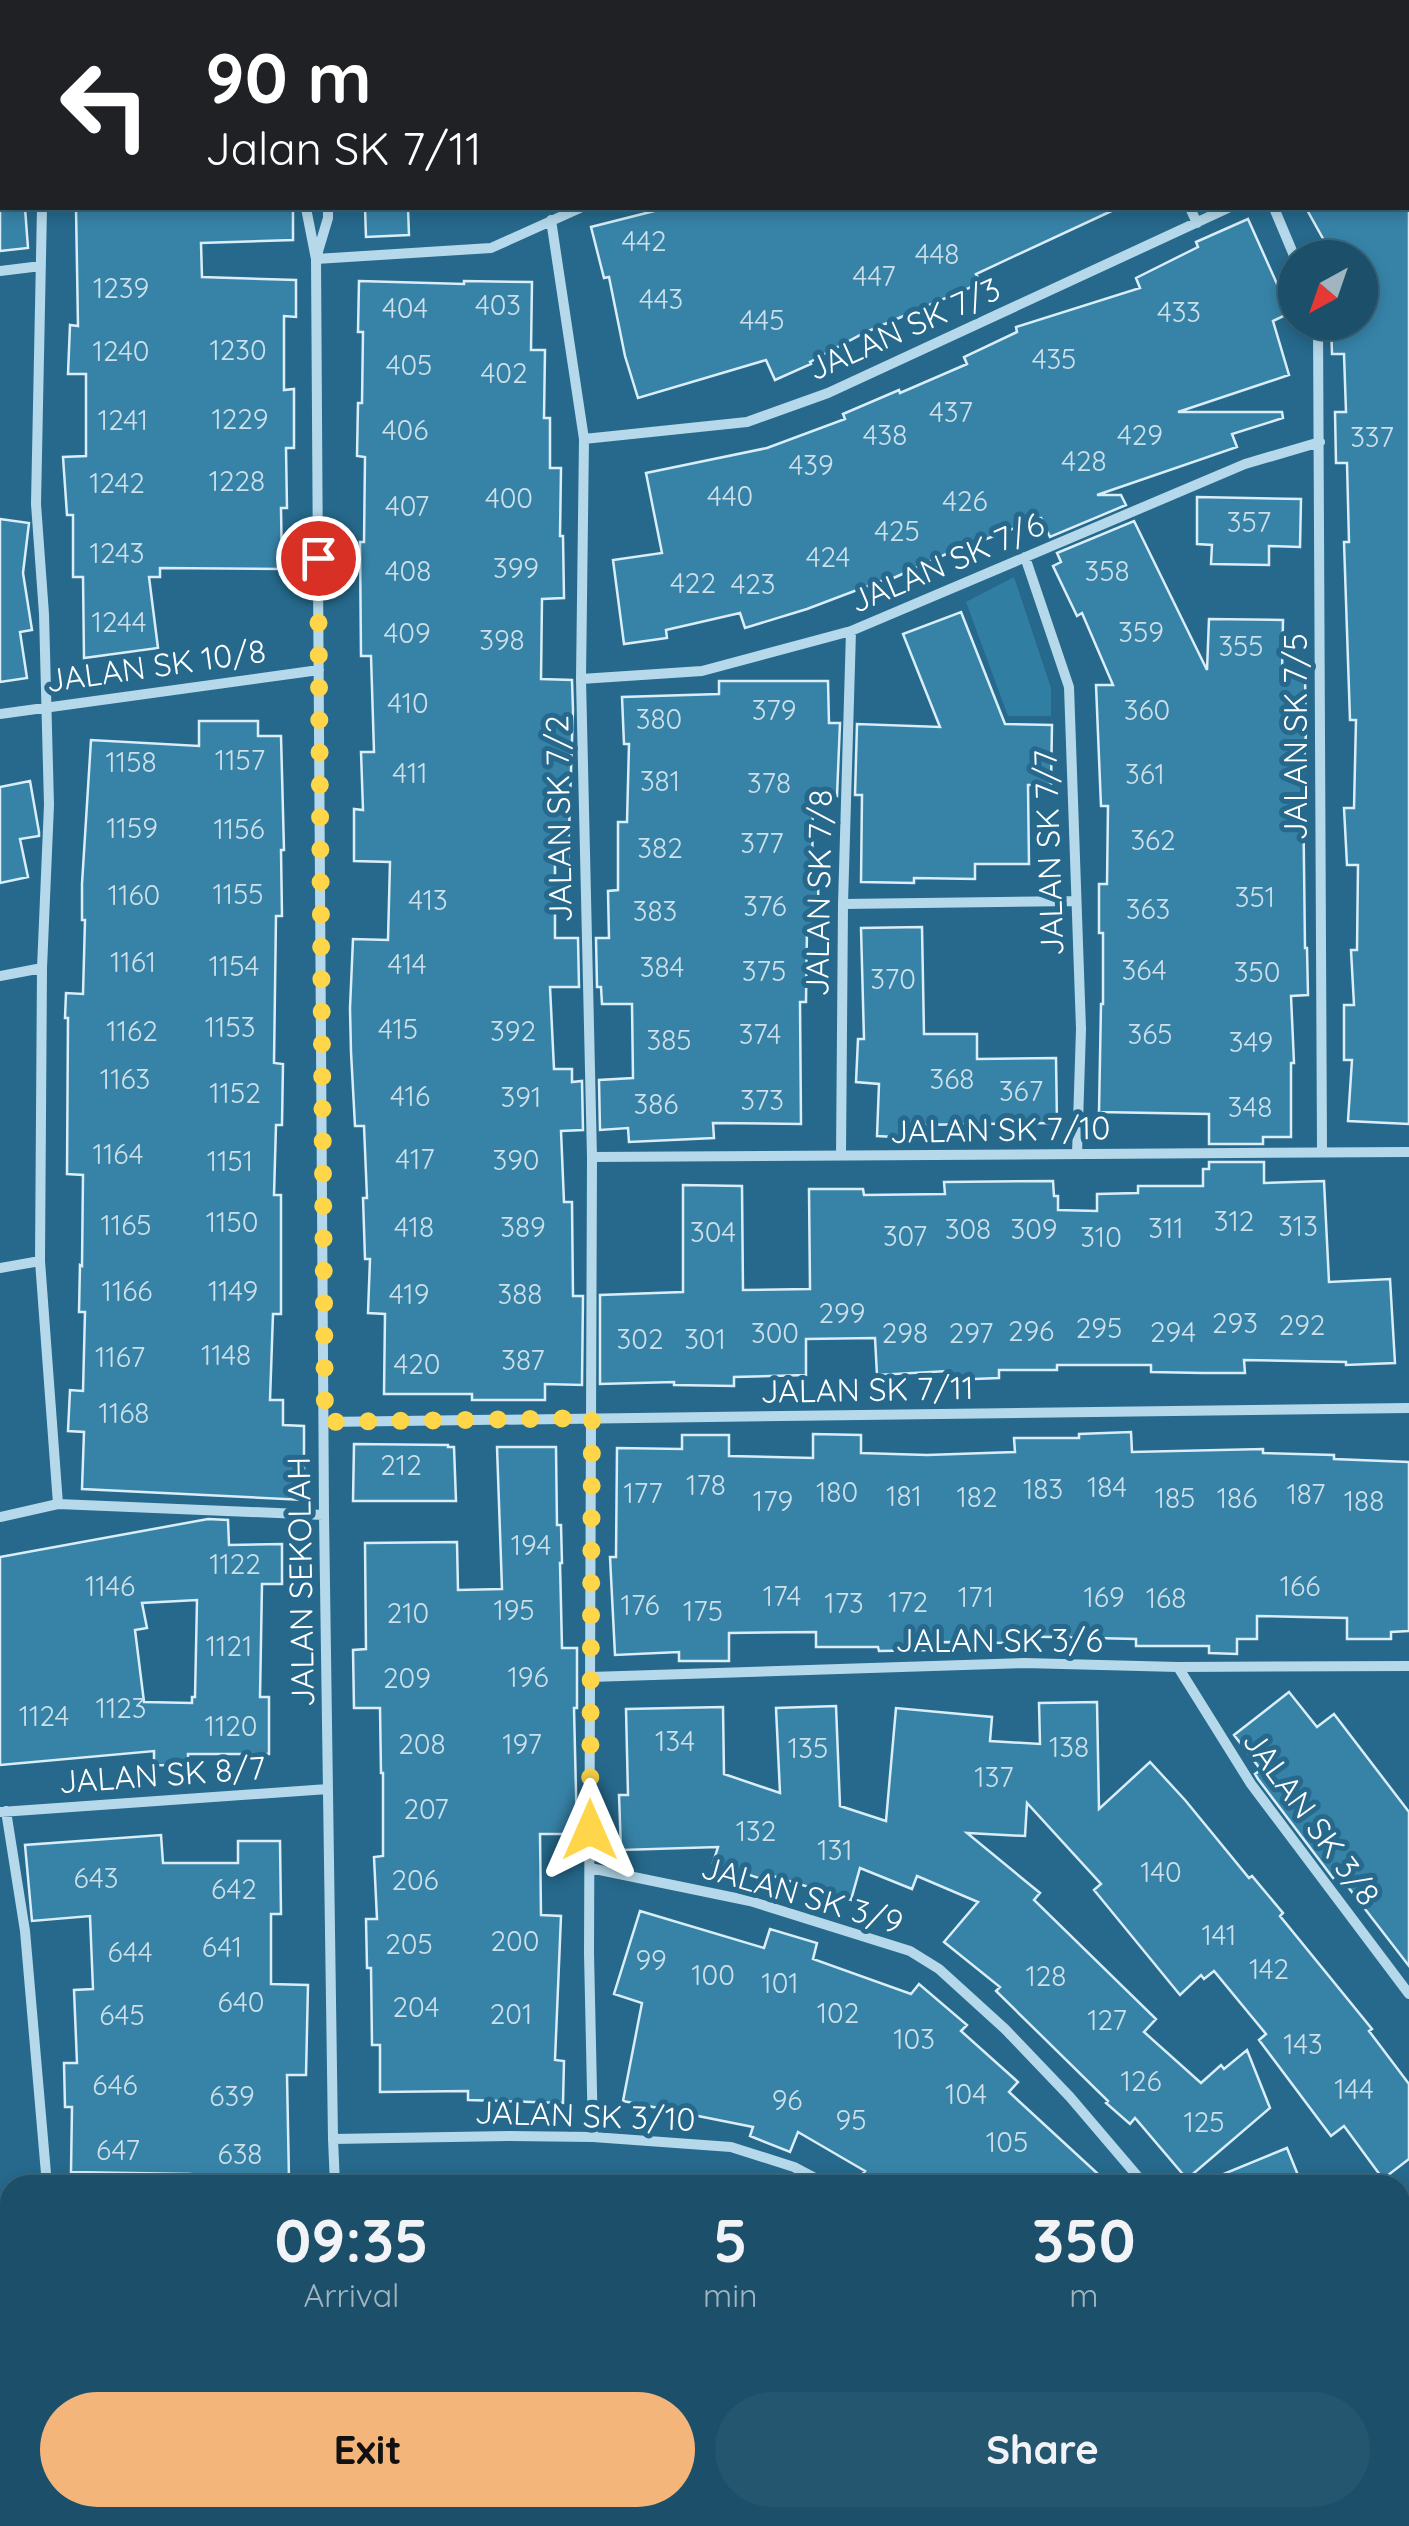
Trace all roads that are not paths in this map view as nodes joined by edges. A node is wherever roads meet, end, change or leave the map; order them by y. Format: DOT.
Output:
graph roads {
  1 [pos="42,210"];
  2 [pos="306,210"];
  3 [pos="328,210"];
  4 [pos="575,210"];
  5 [pos="1191,210"];
  6 [pos="1224,210"];
  7 [pos="1275,210"];
  8 [pos="551,220"];
  9 [pos="1197,222"];
  10 [pos="1287,240"];
  11 [pos="316,259"];
  12 [pos="41,266"];
  13 [pos="0,271"];
  14 [pos="1318,340"];
  15 [pos="584,439"];
  16 [pos="1320,442"];
  17 [pos="1025,556"];
  18 [pos="851,631"];
  19 [pos="319,670"];
  20 [pos="581,679"];
  21 [pos="45,706"];
  22 [pos="0,714"];
  23 [pos="1076,901"];
  24 [pos="843,904"];
  25 [pos="42,968"];
  26 [pos="0,976"];
  27 [pos="1322,1152"];
  28 [pos="1409,1152"];
  29 [pos="1078,1154"];
  30 [pos="841,1156"];
  31 [pos="592,1157"];
  32 [pos="40,1261"];
  33 [pos="0,1268"];
  34 [pos="1409,1408"];
  35 [pos="592,1418"];
  36 [pos="325,1422"];
  37 [pos="58,1504"];
  38 [pos="324,1515"];
  39 [pos="0,1516"];
  40 [pos="1409,1666"];
  41 [pos="1178,1667"];
  42 [pos="590,1677"];
  43 [pos="328,1789"];
  44 [pos="3,1812"];
  45 [pos="590,1868"];
  46 [pos="1409,1994"];
  47 [pos="593,2137"];
  48 [pos="333,2139"];
  49 [pos="47,2175"];
  50 [pos="335,2175"];
  51 [pos="808,2175"];
  52 [pos="1136,2175"];
  1 -- 12 [label="street"];
  2 -- 11 [label="street, JALAN SEKOLAH"];
  3 -- 11 [label="street, JALAN SEKOLAH"];
  4 -- 8 [label="street"];
  5 -- 9 [label="street"];
  6 -- 9 [label="street, JALAN SK 7/3"];
  7 -- 10 [label="street"];
  8 -- 11 [label="street"];
  8 -- 15 [label="street, JALAN SK 7/2"];
  9 -- 15 [label="street, JALAN SK 7/3"];
  11 -- 19 [label="street, JALAN SEKOLAH"];
  12 -- 13 [label="street"];
  12 -- 21 [label="street"];
  14 -- 16 [label="street, JALAN SK 7/5"];
  15 -- 20 [label="street, JALAN SK 7/2"];
  16 -- 17 [label="street, JALAN SK 7/6"];
  16 -- 27 [label="street, JALAN SK 7/5"];
  17 -- 18 [label="street, JALAN SK 7/6"];
  17 -- 23 [label="street, JALAN SK 7/7"];
  18 -- 20 [label="street, JALAN SK 7/6"];
  18 -- 24 [label="street, JALAN SK 7/8"];
  19 -- 21 [label="street, JALAN SK 10/8"];
  19 -- 36 [label="street, JALAN SEKOLAH"];
  20 -- 31 [label="street, JALAN SK 7/2"];
  21 -- 22 [label="street, JALAN SK 10/8"];
  21 -- 25 [label="street"];
  23 -- 24 [label="street"];
  23 -- 29 [label="street, JALAN SK 7/7"];
  24 -- 30 [label="street, JALAN SK 7/8"];
  25 -- 26 [label="street"];
  25 -- 32 [label="street"];
  27 -- 28 [label="street, JALAN SK 7/10"];
  27 -- 29 [label="street, JALAN SK 7/10"];
  29 -- 30 [label="street, JALAN SK 7/10"];
  30 -- 31 [label="street, JALAN SK 7/10"];
  31 -- 35 [label="street, JALAN SK 7/2"];
  32 -- 33 [label="street"];
  32 -- 37 [label="street"];
  34 -- 35 [label="street, JALAN SK 7/11"];
  35 -- 36 [label="street, JALAN SK 7/11"];
  35 -- 42 [label="street, JALAN SK 7/2"];
  36 -- 38 [label="street, JALAN SEKOLAH"];
  37 -- 38 [label="street"];
  37 -- 39 [label="street"];
  38 -- 43 [label="street, JALAN SEKOLAH"];
  40 -- 41 [label="street, JALAN SK 3/6"];
  41 -- 42 [label="street, JALAN SK 3/6"];
  41 -- 46 [label="street, JALAN SK 3/8"];
  42 -- 45 [label="street, JALAN SK 7/2"];
  43 -- 44 [label="street, JALAN SK 8/7"];
  43 -- 48 [label="street, JALAN SEKOLAH"];
  44 -- 49 [label="street"];
  45 -- 47 [label="street, JALAN SK 7/2"];
  45 -- 52 [label="street, JALAN SK 3/9"];
  47 -- 48 [label="street, JALAN SK 3/10"];
  47 -- 51 [label="street, JALAN SK 3/10"];
  48 -- 50 [label="street, JALAN SEKOLAH"];
}
